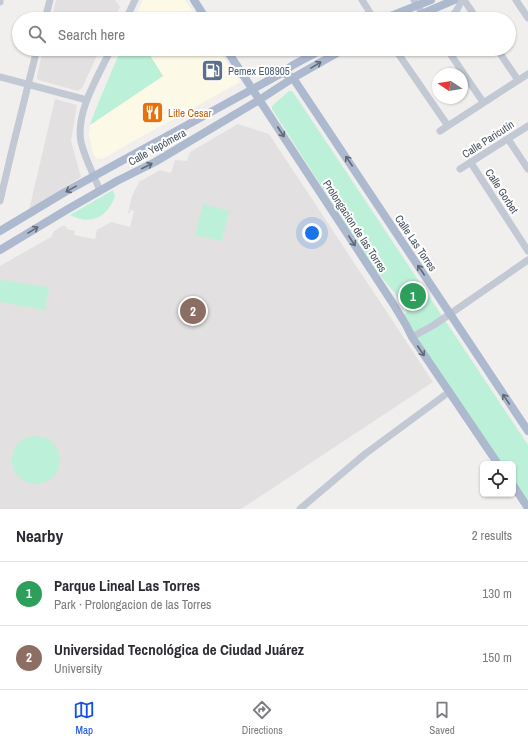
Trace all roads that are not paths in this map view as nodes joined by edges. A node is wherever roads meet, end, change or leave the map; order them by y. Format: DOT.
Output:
graph roads {
  1 [pos="50,0"];
  2 [pos="135,0"];
  3 [pos="194,0"];
  4 [pos="362,0"];
  5 [pos="431,0"];
  6 [pos="454,0"];
  7 [pos="461,0"];
  8 [pos="464,0"];
  9 [pos="516,0"];
  10 [pos="417,2"];
  11 [pos="47,12"];
  12 [pos="129,12"];
  13 [pos="202,12"];
  14 [pos="370,12"];
  15 [pos="397,12"];
  16 [pos="423,12"];
  17 [pos="432,12"];
  18 [pos="456,12"];
  19 [pos="472,12"];
  20 [pos="528,18"];
  21 [pos="36,56"];
  22 [pos="108,56"];
  23 [pos="231,56"];
  24 [pos="310,56"];
  25 [pos="332,56"];
  26 [pos="400,56"];
  27 [pos="452,56"];
  28 [pos="502,56"];
  29 [pos="282,73"];
  30 [pos="528,74"];
  31 [pos="0,77"];
  32 [pos="294,78"];
  33 [pos="518,80"];
  34 [pos="28,85"];
  35 [pos="252,89"];
  36 [pos="87,100"];
  37 [pos="259,100"];
  38 [pos="484,102"];
  39 [pos="448,126"];
  40 [pos="528,126"];
  41 [pos="440,131"];
  42 [pos="508,139"];
  43 [pos="471,163"];
  44 [pos="528,169"];
  45 [pos="460,170"];
  46 [pos="95,176"];
  47 [pos="100,191"];
  48 [pos="0,200"];
  49 [pos="0,231"];
  50 [pos="0,250"];
  51 [pos="528,251"];
  52 [pos="528,260"];
  53 [pos="450,314"];
  54 [pos="412,337"];
  55 [pos="449,392"];
  56 [pos="528,431"];
  57 [pos="496,461"];
  58 [pos="516,490"];
  59 [pos="528,508"];
  60 [pos="300,509"];
  1 -- 11 [label="street"];
  2 -- 12 [label="street"];
  3 -- 13 [label="main road"];
  4 -- 14 [label="street"];
  5 -- 10 [label="main road"];
  6 -- 17 [label="main road"];
  7 -- 18 [label="street"];
  8 -- 19 [label="street"];
  9 -- 20 [label="street"];
  10 -- 15 [label="main road"];
  10 -- 16 [label="street"];
  21 -- 34 [label="street"];
  22 -- 36 [label="street"];
  23 -- 35 [label="main road, Prolongacion de las Torres"];
  24 -- 29 [label="main road, Calle Yepómera"];
  32 -- 25 [label="main road, Calle Yepómera, one-way"];
  26 -- 39 [label="street"];
  27 -- 38 [label="street"];
  28 -- 33 [label="street"];
  29 -- 32 [label="main road"];
  29 -- 35 [label="main road, Calle Yepómera"];
  30 -- 33 [label="street"];
  31 -- 34 [label="street"];
  32 -- 37 [label="main road, Calle Yepómera"];
  53 -- 32 [label="main road, Calle Las Torres, one-way"];
  33 -- 38 [label="street"];
  34 -- 36 [label="street"];
  34 -- 48 [label="street"];
  35 -- 37 [label="main road, Prolongacion de las Torres"];
  35 -- 46 [label="main road, Calle Yepómera"];
  36 -- 46 [label="street"];
  47 -- 37 [label="main road, Calle Yepómera, one-way"];
  37 -- 54 [label="main road, Prolongacion de las Torres, one-way"];
  38 -- 39 [label="street"];
  39 -- 41 [label="street"];
  40 -- 42 [label="street, Calle Paricutín"];
  42 -- 43 [label="street, Calle Paricutín"];
  42 -- 44 [label="street"];
  43 -- 45 [label="street, Calle Paricutín"];
  43 -- 51 [label="street, Calle Gorbet"];
  46 -- 47 [label="street"];
  46 -- 49 [label="main road, Calle Yepómera, one-way"];
  50 -- 47 [label="main road, Calle Yepómera, one-way"];
  52 -- 53 [label="street"];
  53 -- 54 [label="street"];
  56 -- 53 [label="main road, Calle Las Torres, one-way"];
  54 -- 55 [label="main road, Prolongacion de las Torres, one-way"];
  55 -- 57 [label="main road, Prolongacion de las Torres"];
  55 -- 60 [label="street"];
  58 -- 59 [label="main road"];
}
